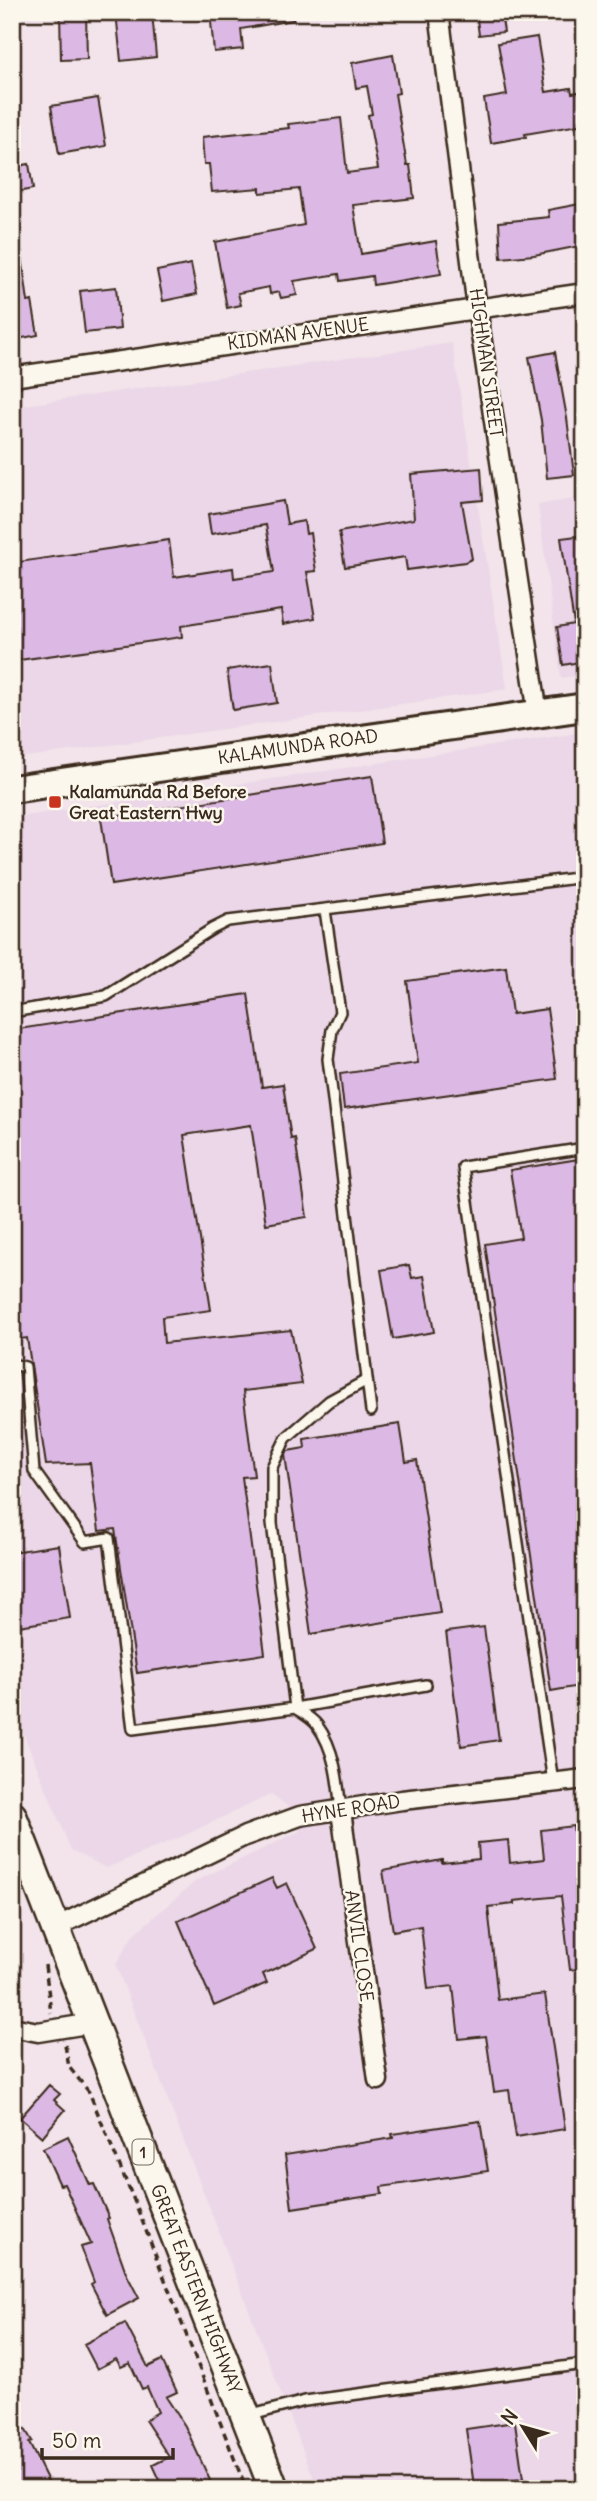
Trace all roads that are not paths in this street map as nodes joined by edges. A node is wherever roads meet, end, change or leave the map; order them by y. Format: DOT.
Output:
graph roads {
  1 [pos="439,12"];
  2 [pos="585,293"];
  3 [pos="477,308"];
  4 [pos="12,377"];
  5 [pos="585,706"];
  6 [pos="538,714"];
  7 [pos="12,789"];
  8 [pos="585,877"];
  9 [pos="325,910"];
  10 [pos="12,1012"];
  11 [pos="585,1148"];
  12 [pos="12,1364"];
  13 [pos="367,1380"];
  14 [pos="371,1411"];
  15 [pos="426,1685"];
  16 [pos="295,1708"];
  17 [pos="585,1779"];
  18 [pos="552,1782"];
  19 [pos="341,1811"];
  20 [pos="12,1816"];
  21 [pos="56,1927"];
  22 [pos="93,2023"];
  23 [pos="12,2027"];
  24 [pos="377,2080"];
  25 [pos="585,2364"];
  26 [pos="246,2416"];
  27 [pos="274,2489"];
  1 -- 3 [label="street, HIGHMAN STREET"];
  2 -- 3 [label="street, KIDMAN AVENUE"];
  3 -- 4 [label="street, KIDMAN AVENUE"];
  3 -- 6 [label="street, HIGHMAN STREET"];
  5 -- 6 [label="main road, KALAMUNDA ROAD"];
  6 -- 7 [label="main road, KALAMUNDA ROAD"];
  8 -- 9 [label="lane"];
  9 -- 10 [label="lane"];
  9 -- 13 [label="lane"];
  11 -- 18 [label="lane"];
  12 -- 16 [label="lane"];
  13 -- 14 [label="lane"];
  13 -- 16 [label="lane"];
  15 -- 16 [label="lane"];
  16 -- 19 [label="lane"];
  17 -- 18 [label="street, HYNE ROAD"];
  18 -- 19 [label="street, HYNE ROAD"];
  19 -- 21 [label="street, HYNE ROAD"];
  19 -- 24 [label="street, ANVIL CLOSE"];
  20 -- 21 [label="highway, GREAT EASTERN HIGHWAY / 1"];
  21 -- 22 [label="highway, GREAT EASTERN HIGHWAY / 1"];
  22 -- 23 [label="street"];
  22 -- 26 [label="highway, GREAT EASTERN HIGHWAY / 1"];
  25 -- 26 [label="lane"];
  26 -- 27 [label="highway, GREAT EASTERN HIGHWAY / 1"];
}
